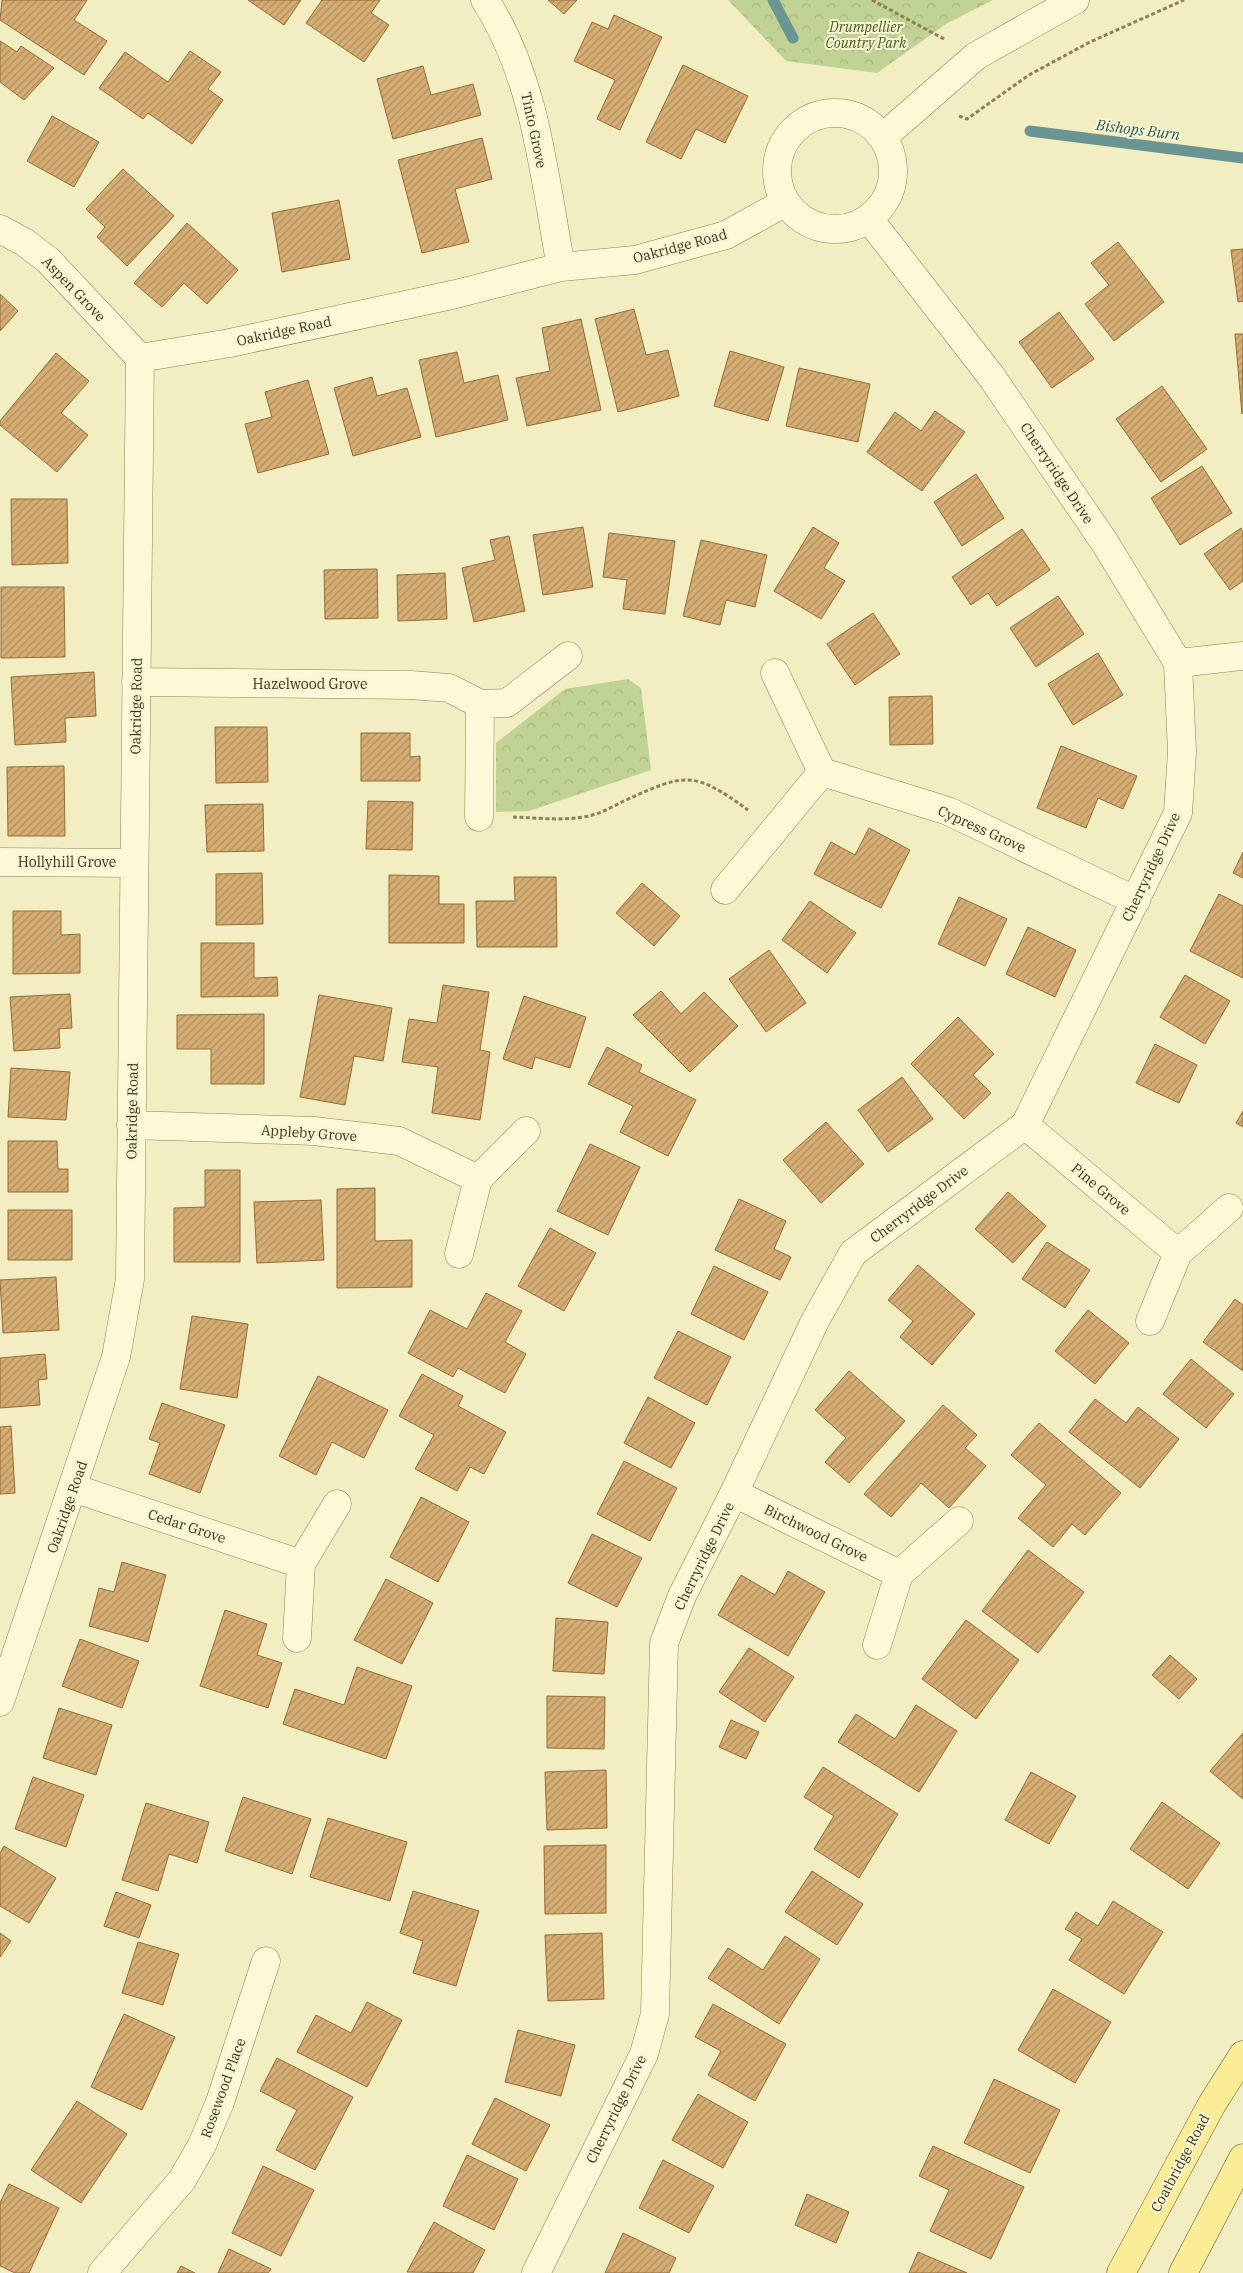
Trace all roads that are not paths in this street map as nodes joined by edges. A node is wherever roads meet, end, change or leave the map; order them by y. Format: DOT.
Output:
graph roads {
  1 [pos="486,0"];
  2 [pos="1075,0"];
  3 [pos="883,137"];
  4 [pos="786,202"];
  5 [pos="869,219"];
  6 [pos="0,229"];
  7 [pos="561,267"];
  8 [pos="140,358"];
  9 [pos="568,656"];
  10 [pos="1243,656"];
  11 [pos="1178,663"];
  12 [pos="775,674"];
  13 [pos="136,682"];
  14 [pos="480,704"];
  15 [pos="822,772"];
  16 [pos="479,817"];
  17 [pos="0,862"];
  18 [pos="134,863"];
  19 [pos="724,890"];
  20 [pos="1136,901"];
  21 [pos="1025,1125"];
  22 [pos="132,1126"];
  23 [pos="526,1131"];
  24 [pos="478,1179"];
  25 [pos="1229,1208"];
  26 [pos="1178,1253"];
  27 [pos="459,1254"];
  28 [pos="1150,1321"];
  29 [pos="73,1488"];
  30 [pos="734,1493"];
  31 [pos="337,1504"];
  32 [pos="958,1521"];
  33 [pos="300,1564"];
  34 [pos="899,1574"];
  35 [pos="297,1638"];
  36 [pos="877,1644"];
  37 [pos="0,1702"];
  38 [pos="266,1961"];
  39 [pos="1243,2055"];
  40 [pos="1243,2158"];
  41 [pos="102,2273"];
  42 [pos="536,2273"];
  43 [pos="1121,2273"];
  44 [pos="1183,2273"];
  1 -- 7 [label="street, Tinto Grove"];
  2 -- 3 [label="street"];
  3 -- 4 [label="street"];
  3 -- 5 [label="street"];
  4 -- 5 [label="street"];
  4 -- 7 [label="street, Oakridge Road"];
  5 -- 11 [label="street, Cherryridge Drive"];
  6 -- 8 [label="street, Aspen Grove"];
  7 -- 8 [label="street, Oakridge Road"];
  8 -- 13 [label="street, Oakridge Road"];
  9 -- 14 [label="street, Hazelwood Grove"];
  10 -- 11 [label="street"];
  11 -- 20 [label="street, Cherryridge Drive"];
  12 -- 15 [label="street"];
  13 -- 14 [label="street, Hazelwood Grove"];
  13 -- 18 [label="street, Oakridge Road"];
  14 -- 16 [label="street"];
  15 -- 19 [label="street"];
  15 -- 20 [label="street, Cypress Grove"];
  17 -- 18 [label="street, Hollyhill Grove"];
  18 -- 22 [label="street, Oakridge Road"];
  20 -- 21 [label="street, Cherryridge Drive"];
  21 -- 26 [label="street, Pine Grove"];
  21 -- 30 [label="street, Cherryridge Drive"];
  22 -- 24 [label="street, Appleby Grove"];
  22 -- 29 [label="street, Oakridge Road"];
  23 -- 24 [label="street"];
  24 -- 27 [label="street"];
  25 -- 26 [label="street"];
  26 -- 28 [label="street"];
  29 -- 33 [label="street, Cedar Grove"];
  29 -- 37 [label="street, Oakridge Road"];
  30 -- 34 [label="street, Birchwood Grove"];
  30 -- 42 [label="street, Cherryridge Drive"];
  31 -- 33 [label="street"];
  32 -- 34 [label="street"];
  33 -- 35 [label="street"];
  34 -- 36 [label="street"];
  38 -- 41 [label="street, Rosewood Place"];
  39 -- 43 [label="main road, Coatbridge Road"];
  40 -- 44 [label="main road"];
}
